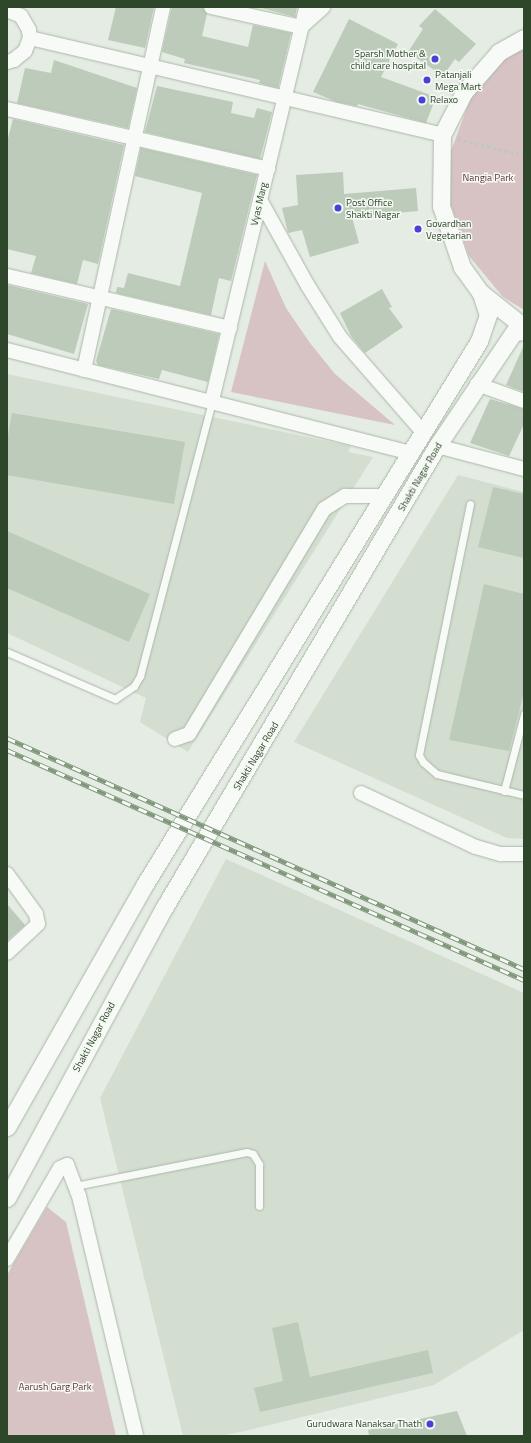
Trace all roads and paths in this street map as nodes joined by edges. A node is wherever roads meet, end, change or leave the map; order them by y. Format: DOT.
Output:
graph roads {
  1 [pos="163,7"];
  2 [pos="211,7"];
  3 [pos="306,7"];
  4 [pos="323,7"];
  5 [pos="13,9"];
  6 [pos="301,27"];
  7 [pos="30,38"];
  8 [pos="524,38"];
  9 [pos="7,62"];
  10 [pos="152,65"];
  11 [pos="285,97"];
  12 [pos="7,109"];
  13 [pos="442,135"];
  14 [pos="135,138"];
  15 [pos="524,155"];
  16 [pos="268,169"];
  17 [pos="260,200"];
  18 [pos="7,276"];
  19 [pos="481,293"];
  20 [pos="101,298"];
  21 [pos="524,327"];
  22 [pos="230,328"];
  23 [pos="524,331"];
  24 [pos="7,350"];
  25 [pos="84,370"];
  26 [pos="477,384"];
  27 [pos="212,400"];
  28 [pos="524,401"];
  29 [pos="421,430"];
  30 [pos="437,446"];
  31 [pos="410,454"];
  32 [pos="524,469"];
  33 [pos="383,496"];
  34 [pos="470,504"];
  35 [pos="7,652"];
  36 [pos="524,714"];
  37 [pos="175,740"];
  38 [pos="504,791"];
  39 [pos="361,793"];
  40 [pos="524,795"];
  41 [pos="524,854"];
  42 [pos="9,879"];
  43 [pos="7,954"];
  44 [pos="7,1127"];
  45 [pos="75,1186"];
  46 [pos="7,1198"];
  47 [pos="259,1206"];
  48 [pos="7,1259"];
  49 [pos="136,1436"];
  1 -- 10 [label="street"];
  2 -- 6 [label="street"];
  3 -- 6 [label="street, Vyas Marg"];
  4 -- 6 [label="street"];
  5 -- 7 [label="street"];
  6 -- 11 [label="street, Vyas Marg"];
  7 -- 9 [label="street"];
  7 -- 10 [label="street"];
  8 -- 13 [label="street"];
  10 -- 11 [label="street"];
  10 -- 14 [label="street"];
  11 -- 13 [label="street"];
  11 -- 16 [label="street, Vyas Marg"];
  12 -- 14 [label="street"];
  13 -- 15 [label="path"];
  13 -- 19 [label="street"];
  14 -- 16 [label="street"];
  14 -- 20 [label="street"];
  16 -- 17 [label="street, Vyas Marg"];
  17 -- 22 [label="street, Vyas Marg"];
  17 -- 29 [label="street"];
  18 -- 20 [label="street"];
  19 -- 21 [label="street"];
  19 -- 29 [label="street, Shakti Nagar Road"];
  20 -- 22 [label="street"];
  20 -- 25 [label="street"];
  22 -- 27 [label="street, Vyas Marg"];
  23 -- 26 [label="street, Shakti Nagar Road"];
  24 -- 25 [label="street"];
  25 -- 27 [label="street"];
  26 -- 28 [label="street"];
  26 -- 30 [label="street, Shakti Nagar Road"];
  27 -- 31 [label="street"];
  27 -- 35 [label="lane"];
  29 -- 31 [label="street, Shakti Nagar Road"];
  30 -- 32 [label="street"];
  30 -- 46 [label="street, Shakti Nagar Road"];
  31 -- 33 [label="street, Shakti Nagar Road"];
  33 -- 37 [label="street"];
  33 -- 44 [label="street, Shakti Nagar Road"];
  34 -- 38 [label="lane"];
  36 -- 38 [label="lane"];
  38 -- 40 [label="lane"];
  39 -- 41 [label="street"];
  42 -- 43 [label="street"];
  45 -- 47 [label="lane"];
  45 -- 48 [label="street"];
  45 -- 49 [label="street"];
}
